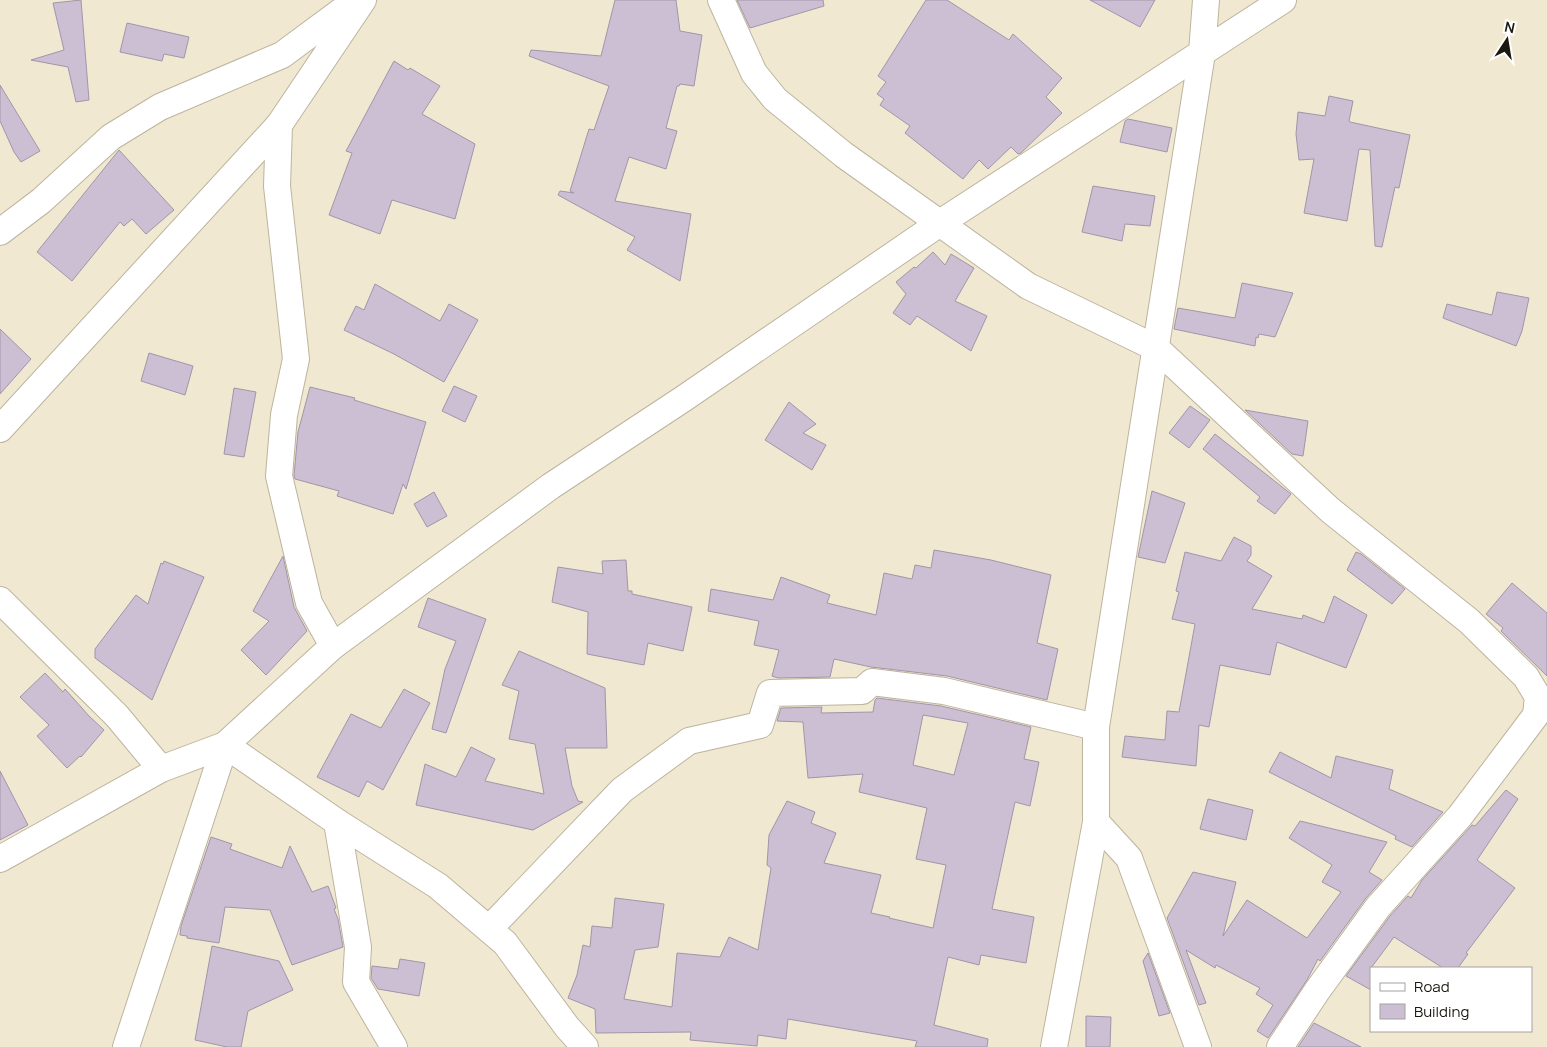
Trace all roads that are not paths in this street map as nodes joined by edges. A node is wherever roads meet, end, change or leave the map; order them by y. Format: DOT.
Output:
graph roads {
  1 [pos="356,0"];
  2 [pos="364,0"];
  3 [pos="721,0"];
  4 [pos="1206,0"];
  5 [pos="1283,0"];
  6 [pos="1202,53"];
  7 [pos="278,125"];
  8 [pos="940,223"];
  9 [pos="0,232"];
  10 [pos="1156,348"];
  11 [pos="0,429"];
  12 [pos="0,600"];
  13 [pos="334,646"];
  14 [pos="1096,727"];
  15 [pos="225,744"];
  16 [pos="161,769"];
  17 [pos="337,822"];
  18 [pos="1096,822"];
  19 [pos="0,859"];
  20 [pos="489,929"];
  21 [pos="126,1047"];
  22 [pos="394,1047"];
  23 [pos="584,1047"];
  24 [pos="1054,1047"];
  25 [pos="1198,1047"];
  26 [pos="1280,1047"];
  1 -- 9 [label="street"];
  2 -- 7 [label="street"];
  3 -- 8 [label="street"];
  4 -- 6 [label="street"];
  5 -- 6 [label="street"];
  6 -- 8 [label="street"];
  6 -- 10 [label="street"];
  7 -- 11 [label="street"];
  7 -- 13 [label="street"];
  8 -- 10 [label="street"];
  8 -- 13 [label="street"];
  10 -- 14 [label="street"];
  10 -- 26 [label="street"];
  12 -- 16 [label="street"];
  13 -- 15 [label="street"];
  14 -- 18 [label="street"];
  14 -- 20 [label="street"];
  15 -- 16 [label="street"];
  15 -- 17 [label="street"];
  15 -- 21 [label="street"];
  16 -- 19 [label="street"];
  17 -- 20 [label="street"];
  17 -- 22 [label="street"];
  18 -- 24 [label="street"];
  18 -- 25 [label="street"];
  20 -- 23 [label="street"];
}
